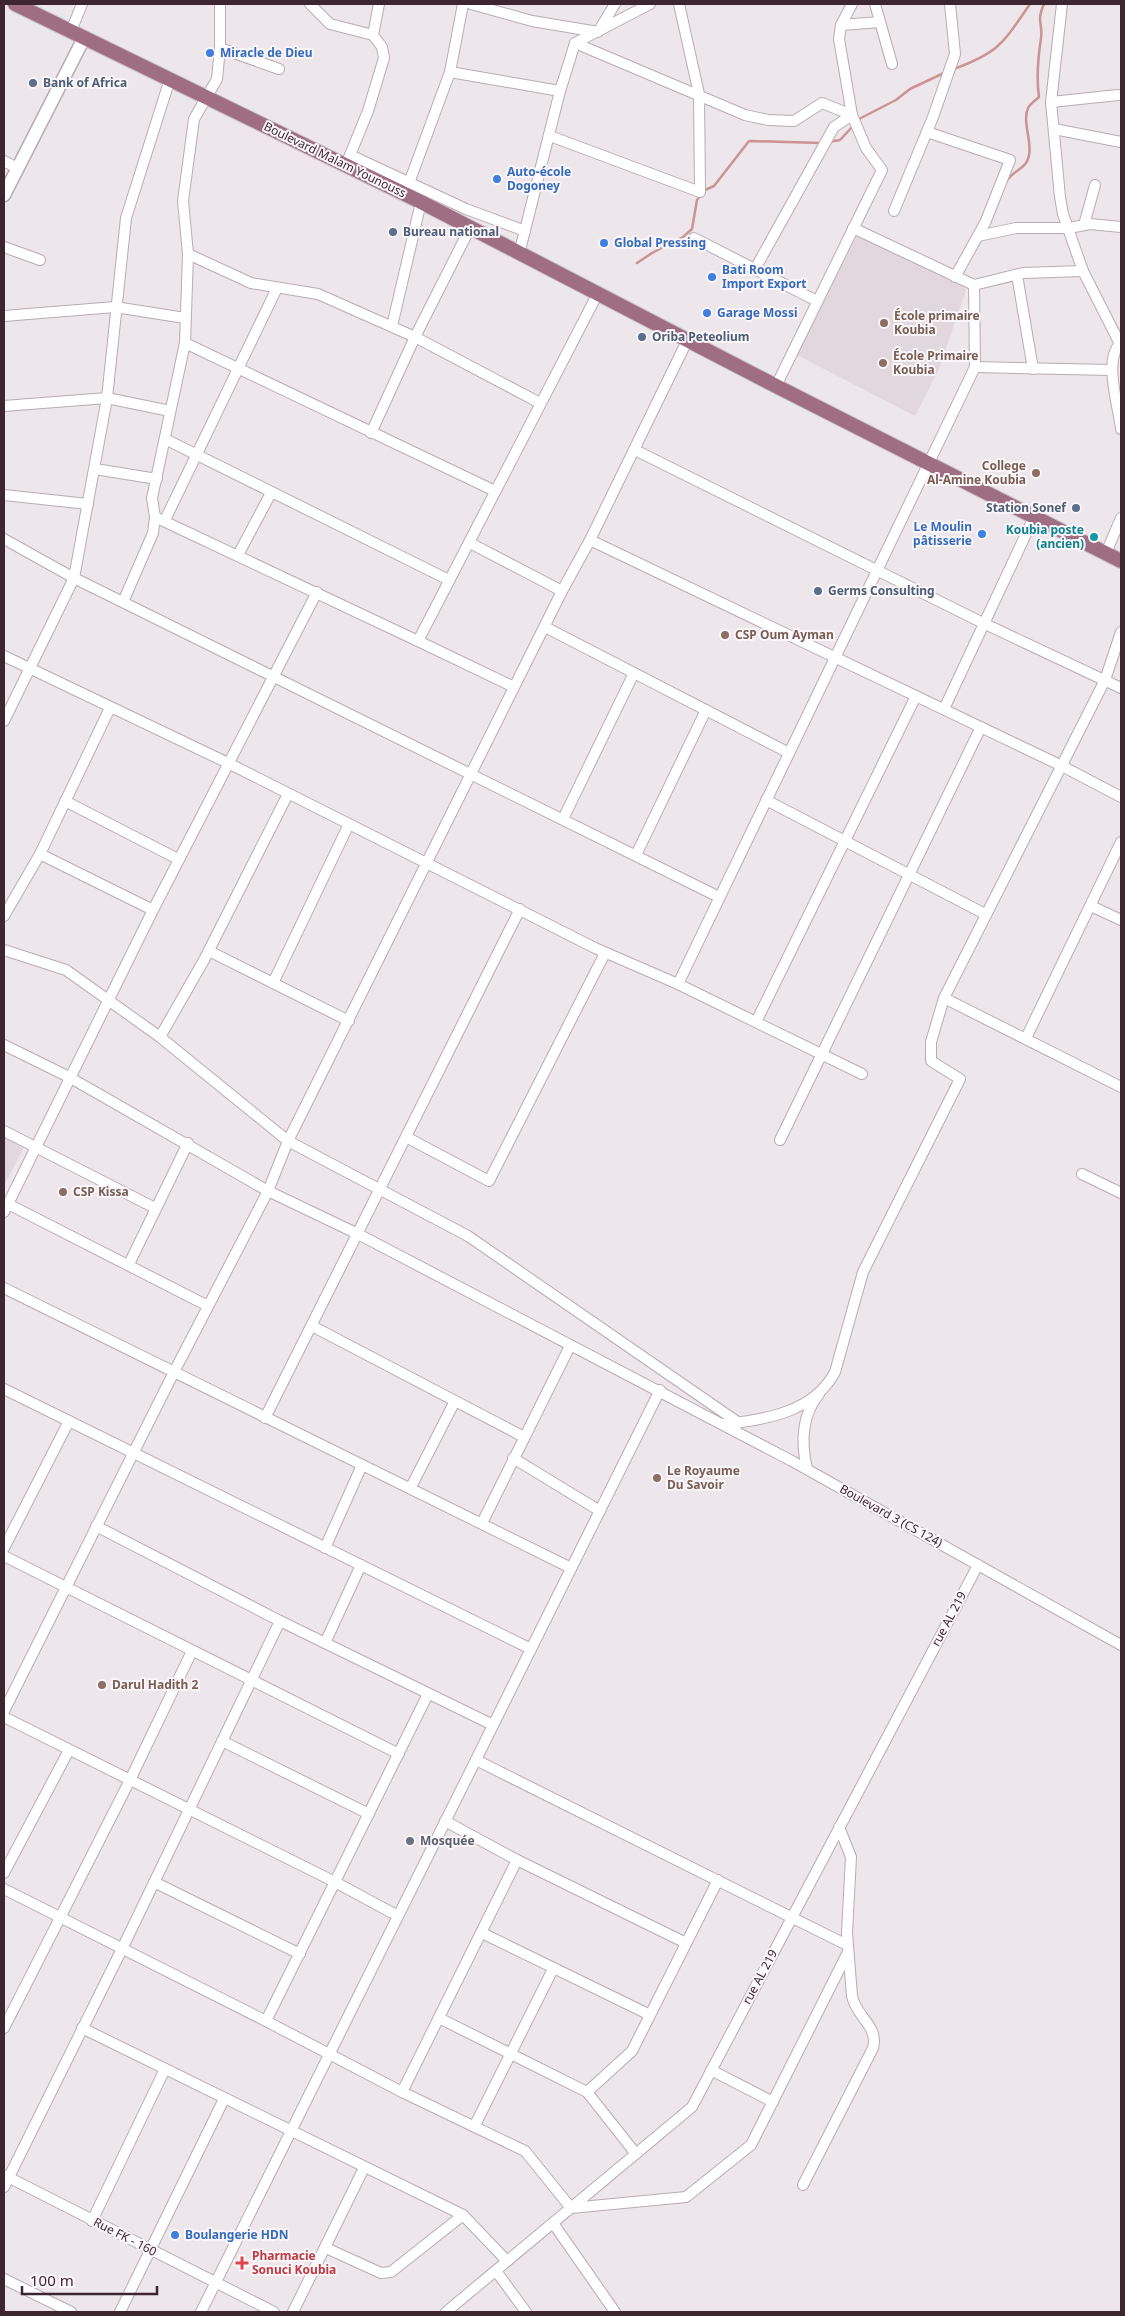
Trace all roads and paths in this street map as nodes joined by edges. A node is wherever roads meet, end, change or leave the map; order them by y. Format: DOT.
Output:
graph roads {
  1 [pos="15,4"];
  2 [pos="82,4"];
  3 [pos="220,4"];
  4 [pos="310,4"];
  5 [pos="379,4"];
  6 [pos="463,4"];
  7 [pos="471,4"];
  8 [pos="615,4"];
  9 [pos="650,4"];
  10 [pos="679,4"];
  11 [pos="852,4"];
  12 [pos="876,4"];
  13 [pos="950,4"];
  14 [pos="1062,4"];
  15 [pos="880,22"];
  16 [pos="841,25"];
  17 [pos="71,31"];
  18 [pos="598,32"];
  19 [pos="373,35"];
  20 [pos="84,38"];
  21 [pos="575,43"];
  22 [pos="220,48"];
  23 [pos="892,64"];
  24 [pos="279,69"];
  25 [pos="450,72"];
  26 [pos="170,79"];
  27 [pos="560,91"];
  28 [pos="699,94"];
  29 [pos="1118,94"];
  30 [pos="208,98"];
  31 [pos="1051,102"];
  32 [pos="852,115"];
  33 [pos="1054,129"];
  34 [pos="927,132"];
  35 [pos="550,136"];
  36 [pos="1121,142"];
  37 [pos="348,160"];
  38 [pos="4,161"];
  39 [pos="17,168"];
  40 [pos="409,183"];
  41 [pos="1095,185"];
  42 [pos="4,194"];
  43 [pos="421,202"];
  44 [pos="894,211"];
  45 [pos="1084,225"];
  46 [pos="1121,227"];
  47 [pos="470,228"];
  48 [pos="853,228"];
  49 [pos="1069,228"];
  50 [pos="525,231"];
  51 [pos="978,236"];
  52 [pos="694,238"];
  53 [pos="4,247"];
  54 [pos="188,254"];
  55 [pos="519,254"];
  56 [pos="40,260"];
  57 [pos="755,269"];
  58 [pos="1083,272"];
  59 [pos="1017,275"];
  60 [pos="955,277"];
  61 [pos="974,285"];
  62 [pos="277,288"];
  63 [pos="598,293"];
  64 [pos="818,301"];
  65 [pos="115,307"];
  66 [pos="4,316"];
  67 [pos="186,318"];
  68 [pos="392,326"];
  69 [pos="415,337"];
  70 [pos="687,340"];
  71 [pos="185,343"];
  72 [pos="1120,344"];
  73 [pos="975,367"];
  74 [pos="238,369"];
  75 [pos="1033,369"];
  76 [pos="1112,370"];
  77 [pos="776,386"];
  78 [pos="108,398"];
  79 [pos="540,403"];
  80 [pos="4,406"];
  81 [pos="170,411"];
  82 [pos="1121,430"];
  83 [pos="371,433"];
  84 [pos="165,439"];
  85 [pos="634,450"];
  86 [pos="196,455"];
  87 [pos="930,463"];
  88 [pos="96,469"];
  89 [pos="157,479"];
  90 [pos="495,491"];
  91 [pos="271,493"];
  92 [pos="4,495"];
  93 [pos="88,504"];
  94 [pos="155,517"];
  95 [pos="1034,517"];
  96 [pos="1121,518"];
  97 [pos="165,520"];
  98 [pos="4,539"];
  99 [pos="590,540"];
  100 [pos="470,543"];
  101 [pos="1106,553"];
  102 [pos="238,554"];
  103 [pos="1121,561"];
  104 [pos="878,570"];
  105 [pos="74,578"];
  106 [pos="449,580"];
  107 [pos="562,591"];
  108 [pos="317,592"];
  109 [pos="123,602"];
  110 [pos="983,623"];
  111 [pos="544,627"];
  112 [pos="1121,632"];
  113 [pos="418,641"];
  114 [pos="4,656"];
  115 [pos="836,658"];
  116 [pos="29,668"];
  117 [pos="634,673"];
  118 [pos="273,676"];
  119 [pos="1105,680"];
  120 [pos="514,688"];
  121 [pos="1121,688"];
  122 [pos="916,696"];
  123 [pos="110,708"];
  124 [pos="944,709"];
  125 [pos="706,710"];
  126 [pos="4,721"];
  127 [pos="981,727"];
  128 [pos="789,753"];
  129 [pos="228,763"];
  130 [pos="1062,766"];
  131 [pos="471,774"];
  132 [pos="288,794"];
  133 [pos="1121,797"];
  134 [pos="766,800"];
  135 [pos="65,801"];
  136 [pos="563,819"];
  137 [pos="349,824"];
  138 [pos="846,839"];
  139 [pos="1121,842"];
  140 [pos="40,854"];
  141 [pos="636,855"];
  142 [pos="178,859"];
  143 [pos="428,862"];
  144 [pos="909,872"];
  145 [pos="720,896"];
  146 [pos="1091,906"];
  147 [pos="520,908"];
  148 [pos="152,910"];
  149 [pos="985,914"];
  150 [pos="4,916"];
  151 [pos="1121,920"];
  152 [pos="4,950"];
  153 [pos="209,951"];
  154 [pos="605,953"];
  155 [pos="273,983"];
  156 [pos="678,984"];
  157 [pos="944,998"];
  158 [pos="109,1000"];
  159 [pos="349,1021"];
  160 [pos="756,1022"];
  161 [pos="160,1037"];
  162 [pos="1026,1038"];
  163 [pos="4,1045"];
  164 [pos="822,1054"];
  165 [pos="862,1074"];
  166 [pos="69,1077"];
  167 [pos="1121,1087"];
  168 [pos="4,1131"];
  169 [pos="406,1137"];
  170 [pos="780,1140"];
  171 [pos="288,1141"];
  172 [pos="188,1143"];
  173 [pos="35,1147"];
  174 [pos="1082,1174"];
  175 [pos="381,1189"];
  176 [pos="268,1191"];
  177 [pos="1121,1193"];
  178 [pos="6,1208"];
  179 [pos="155,1208"];
  180 [pos="358,1234"];
  181 [pos="129,1264"];
  182 [pos="4,1288"];
  183 [pos="208,1306"];
  184 [pos="312,1326"];
  185 [pos="570,1346"];
  186 [pos="174,1372"];
  187 [pos="660,1390"];
  188 [pos="822,1390"];
  189 [pos="5,1392"];
  190 [pos="455,1401"];
  191 [pos="265,1418"];
  192 [pos="68,1421"];
  193 [pos="738,1423"];
  194 [pos="723,1424"];
  195 [pos="524,1437"];
  196 [pos="133,1453"];
  197 [pos="513,1458"];
  198 [pos="792,1461"];
  199 [pos="362,1465"];
  200 [pos="807,1469"];
  201 [pos="411,1487"];
  202 [pos="600,1511"];
  203 [pos="482,1523"];
  204 [pos="96,1526"];
  205 [pos="4,1548"];
  206 [pos="325,1548"];
  207 [pos="4,1556"];
  208 [pos="978,1565"];
  209 [pos="361,1566"];
  210 [pos="572,1568"];
  211 [pos="66,1587"];
  212 [pos="280,1621"];
  213 [pos="325,1643"];
  214 [pos="1121,1645"];
  215 [pos="531,1649"];
  216 [pos="192,1650"];
  217 [pos="252,1680"];
  218 [pos="428,1694"];
  219 [pos="4,1711"];
  220 [pos="4,1717"];
  221 [pos="493,1725"];
  222 [pos="222,1741"];
  223 [pos="70,1750"];
  224 [pos="399,1754"];
  225 [pos="476,1760"];
  226 [pos="130,1780"];
  227 [pos="189,1810"];
  228 [pos="369,1814"];
  229 [pos="446,1821"];
  230 [pos="840,1827"];
  231 [pos="517,1860"];
  232 [pos="4,1873"];
  233 [pos="718,1880"];
  234 [pos="154,1882"];
  235 [pos="335,1882"];
  236 [pos="4,1889"];
  237 [pos="398,1916"];
  238 [pos="792,1917"];
  239 [pos="60,1918"];
  240 [pos="482,1932"];
  241 [pos="686,1944"];
  242 [pos="122,1949"];
  243 [pos="848,1949"];
  244 [pos="300,1954"];
  245 [pos="554,1969"];
  246 [pos="650,2015"];
  247 [pos="439,2018"];
  248 [pos="266,2021"];
  249 [pos="4,2028"];
  250 [pos="82,2028"];
  251 [pos="512,2054"];
  252 [pos="329,2055"];
  253 [pos="165,2069"];
  254 [pos="711,2070"];
  255 [pos="402,2092"];
  256 [pos="587,2092"];
  257 [pos="224,2099"];
  258 [pos="773,2102"];
  259 [pos="475,2125"];
  260 [pos="292,2131"];
  261 [pos="636,2154"];
  262 [pos="364,2168"];
  263 [pos="5,2180"];
  264 [pos="803,2185"];
  265 [pos="571,2208"];
  266 [pos="463,2215"];
  267 [pos="92,2221"];
  268 [pos="553,2223"];
  269 [pos="326,2248"];
  270 [pos="151,2250"];
  271 [pos="507,2261"];
  272 [pos="496,2271"];
  273 [pos="4,2280"];
  274 [pos="216,2283"];
  275 [pos="71,2312"];
  276 [pos="120,2312"];
  277 [pos="201,2312"];
  278 [pos="274,2312"];
  279 [pos="293,2312"];
  280 [pos="446,2312"];
  281 [pos="526,2312"];
  282 [pos="615,2312"];
  1 -- 17 [label="main road, Boulevard Malam Younouss"];
  2 -- 17 [label="street"];
  3 -- 22 [label="street"];
  4 -- 19 [label="street"];
  5 -- 19 [label="street"];
  6 -- 25 [label="street"];
  7 -- 18 [label="street"];
  8 -- 18 [label="street"];
  9 -- 18 [label="street"];
  10 -- 28 [label="street"];
  11 -- 16 [label="street"];
  12 -- 15 [label="street"];
  13 -- 34 [label="street"];
  14 -- 31 [label="street"];
  15 -- 16 [label="street"];
  15 -- 23 [label="street"];
  16 -- 32 [label="street"];
  17 -- 20 [label="main road, Boulevard Malam Younouss"];
  18 -- 21 [label="street"];
  19 -- 37 [label="street"];
  20 -- 26 [label="main road, Boulevard Malam Younouss"];
  20 -- 39 [label="street"];
  21 -- 27 [label="street"];
  21 -- 28 [label="street"];
  22 -- 24 [label="street"];
  22 -- 30 [label="street"];
  25 -- 27 [label="street"];
  25 -- 40 [label="street"];
  26 -- 30 [label="main road, Boulevard Malam Younouss"];
  26 -- 65 [label="street"];
  27 -- 35 [label="street"];
  28 -- 32 [label="street"];
  28 -- 35 [label="street"];
  29 -- 31 [label="street"];
  30 -- 37 [label="main road, Boulevard Malam Younouss"];
  30 -- 54 [label="street"];
  31 -- 33 [label="street"];
  32 -- 48 [label="street"];
  32 -- 57 [label="street"];
  33 -- 36 [label="street"];
  33 -- 49 [label="street"];
  34 -- 44 [label="street"];
  34 -- 51 [label="street"];
  35 -- 50 [label="street"];
  37 -- 40 [label="street"];
  37 -- 43 [label="main road, Boulevard Malam Younouss"];
  38 -- 39 [label="street"];
  39 -- 42 [label="street"];
  40 -- 50 [label="street"];
  41 -- 45 [label="street"];
  43 -- 47 [label="main road, Boulevard Malam Younouss"];
  43 -- 68 [label="street"];
  45 -- 46 [label="street"];
  45 -- 49 [label="street"];
  47 -- 55 [label="main road, Boulevard Malam Younouss"];
  47 -- 69 [label="street"];
  48 -- 60 [label="street"];
  48 -- 64 [label="street"];
  49 -- 51 [label="street"];
  49 -- 58 [label="street"];
  50 -- 55 [label="street"];
  51 -- 60 [label="street"];
  52 -- 57 [label="street"];
  53 -- 56 [label="street"];
  54 -- 62 [label="street"];
  54 -- 67 [label="street"];
  55 -- 63 [label="main road, Boulevard Malam Younouss"];
  57 -- 64 [label="street"];
  58 -- 59 [label="street"];
  58 -- 72 [label="street"];
  59 -- 61 [label="street"];
  59 -- 75 [label="street"];
  60 -- 61 [label="street"];
  61 -- 73 [label="street"];
  62 -- 68 [label="street"];
  62 -- 74 [label="street"];
  63 -- 70 [label="main road, Boulevard Malam Younouss"];
  63 -- 79 [label="street"];
  64 -- 77 [label="street"];
  65 -- 66 [label="street"];
  65 -- 67 [label="street"];
  65 -- 78 [label="street"];
  67 -- 71 [label="street"];
  68 -- 69 [label="street"];
  69 -- 79 [label="street"];
  69 -- 83 [label="street"];
  70 -- 77 [label="main road, Boulevard Malam Younouss"];
  70 -- 85 [label="street"];
  71 -- 74 [label="street"];
  71 -- 81 [label="street"];
  72 -- 76 [label="street"];
  73 -- 75 [label="street"];
  73 -- 87 [label="street"];
  74 -- 83 [label="street"];
  74 -- 86 [label="street"];
  75 -- 76 [label="street"];
  76 -- 82 [label="street"];
  77 -- 87 [label="main road, Boulevard Malam Younouss"];
  78 -- 80 [label="street"];
  78 -- 81 [label="street"];
  78 -- 88 [label="street"];
  79 -- 90 [label="street"];
  81 -- 84 [label="street"];
  83 -- 90 [label="street"];
  84 -- 86 [label="street"];
  84 -- 89 [label="street"];
  85 -- 99 [label="street"];
  85 -- 104 [label="street"];
  86 -- 91 [label="street"];
  86 -- 97 [label="street"];
  87 -- 95 [label="main road, Boulevard Malam Younouss"];
  87 -- 104 [label="street"];
  88 -- 89 [label="street"];
  88 -- 93 [label="street"];
  89 -- 94 [label="street"];
  90 -- 100 [label="street"];
  91 -- 102 [label="street"];
  91 -- 106 [label="street"];
  92 -- 93 [label="street"];
  93 -- 105 [label="street"];
  94 -- 97 [label="street"];
  94 -- 109 [label="street"];
  95 -- 101 [label="main road, Boulevard Malam Younouss"];
  95 -- 110 [label="street"];
  96 -- 101 [label="street"];
  97 -- 102 [label="street"];
  98 -- 105 [label="street"];
  99 -- 107 [label="street"];
  99 -- 115 [label="street"];
  100 -- 106 [label="street"];
  100 -- 107 [label="street"];
  101 -- 103 [label="main road, Boulevard Malam Younouss"];
  102 -- 108 [label="street"];
  104 -- 110 [label="street"];
  104 -- 115 [label="street"];
  105 -- 109 [label="street"];
  105 -- 116 [label="street"];
  106 -- 113 [label="street"];
  107 -- 111 [label="street"];
  108 -- 113 [label="street"];
  108 -- 118 [label="street"];
  109 -- 118 [label="street"];
  110 -- 119 [label="street"];
  110 -- 124 [label="street"];
  111 -- 117 [label="street"];
  111 -- 120 [label="street"];
  112 -- 119 [label="street"];
  113 -- 120 [label="street"];
  114 -- 116 [label="street"];
  115 -- 122 [label="street"];
  115 -- 128 [label="street"];
  116 -- 123 [label="street"];
  116 -- 126 [label="street"];
  117 -- 125 [label="street"];
  117 -- 136 [label="street"];
  118 -- 129 [label="street"];
  118 -- 131 [label="street"];
  119 -- 121 [label="street"];
  119 -- 130 [label="street"];
  120 -- 131 [label="street"];
  122 -- 124 [label="street"];
  122 -- 138 [label="street"];
  123 -- 129 [label="street"];
  123 -- 135 [label="street"];
  124 -- 127 [label="street"];
  125 -- 128 [label="street"];
  125 -- 141 [label="street"];
  127 -- 130 [label="street"];
  127 -- 144 [label="street"];
  128 -- 134 [label="street"];
  129 -- 132 [label="street"];
  129 -- 142 [label="street"];
  130 -- 133 [label="street"];
  130 -- 149 [label="street"];
  131 -- 136 [label="street"];
  131 -- 143 [label="street"];
  132 -- 137 [label="street"];
  132 -- 153 [label="street"];
  134 -- 138 [label="street"];
  134 -- 145 [label="street"];
  135 -- 140 [label="street"];
  135 -- 142 [label="street"];
  136 -- 141 [label="street"];
  137 -- 143 [label="street"];
  137 -- 155 [label="street"];
  138 -- 144 [label="street"];
  138 -- 160 [label="street"];
  139 -- 146 [label="street"];
  140 -- 148 [label="street"];
  140 -- 150 [label="street"];
  141 -- 145 [label="street"];
  142 -- 148 [label="street"];
  143 -- 147 [label="street"];
  143 -- 159 [label="street"];
  144 -- 149 [label="street"];
  144 -- 164 [label="street"];
  145 -- 156 [label="street"];
  146 -- 151 [label="street"];
  146 -- 162 [label="street"];
  147 -- 154 [label="street"];
  147 -- 169 [label="street"];
  148 -- 158 [label="street"];
  149 -- 157 [label="street"];
  152 -- 158 [label="street"];
  153 -- 155 [label="street"];
  153 -- 161 [label="street"];
  154 -- 156 [label="street"];
  154 -- 169 [label="street"];
  155 -- 159 [label="street"];
  156 -- 160 [label="street"];
  157 -- 162 [label="street"];
  157 -- 188 [label="street"];
  158 -- 161 [label="street"];
  158 -- 166 [label="street"];
  159 -- 171 [label="street"];
  160 -- 164 [label="street"];
  161 -- 171 [label="street"];
  162 -- 167 [label="street"];
  163 -- 166 [label="street, Boulevard 3 (CS 124)"];
  164 -- 165 [label="street"];
  164 -- 170 [label="street"];
  166 -- 172 [label="street, Boulevard 3 (CS 124)"];
  166 -- 173 [label="street"];
  168 -- 173 [label="street"];
  169 -- 175 [label="street"];
  171 -- 175 [label="street"];
  171 -- 176 [label="street"];
  172 -- 176 [label="street, Boulevard 3 (CS 124)"];
  172 -- 179 [label="street"];
  173 -- 178 [label="street"];
  173 -- 179 [label="street"];
  174 -- 177 [label="street"];
  175 -- 180 [label="street"];
  175 -- 193 [label="street"];
  176 -- 180 [label="street, Boulevard 3 (CS 124)"];
  176 -- 183 [label="street"];
  178 -- 181 [label="street"];
  179 -- 181 [label="street"];
  180 -- 184 [label="street"];
  180 -- 185 [label="street, Boulevard 3 (CS 124)"];
  181 -- 183 [label="street"];
  182 -- 186 [label="street"];
  183 -- 186 [label="street"];
  184 -- 190 [label="street"];
  184 -- 191 [label="street"];
  185 -- 187 [label="street, Boulevard 3 (CS 124)"];
  185 -- 195 [label="street"];
  186 -- 191 [label="street"];
  186 -- 196 [label="street"];
  187 -- 194 [label="street, Boulevard 3 (CS 124)"];
  187 -- 202 [label="street"];
  188 -- 193 [label="street"];
  188 -- 200 [label="street"];
  189 -- 192 [label="street"];
  190 -- 195 [label="street"];
  190 -- 201 [label="street"];
  191 -- 199 [label="street"];
  192 -- 196 [label="street"];
  192 -- 205 [label="street"];
  193 -- 194 [label="street"];
  193 -- 198 [label="street"];
  194 -- 198 [label="street, Boulevard 3 (CS 124)"];
  195 -- 197 [label="street"];
  196 -- 204 [label="street"];
  196 -- 206 [label="street"];
  197 -- 202 [label="street"];
  197 -- 203 [label="street"];
  198 -- 200 [label="street, Boulevard 3 (CS 124)"];
  199 -- 201 [label="street"];
  199 -- 206 [label="street"];
  200 -- 208 [label="street, Boulevard 3 (CS 124)"];
  201 -- 203 [label="street"];
  202 -- 210 [label="street"];
  203 -- 210 [label="street"];
  204 -- 211 [label="street"];
  204 -- 212 [label="street"];
  206 -- 209 [label="street"];
  207 -- 211 [label="street"];
  208 -- 214 [label="street, Boulevard 3 (CS 124)"];
  208 -- 230 [label="street, rue AL 219"];
  209 -- 213 [label="street"];
  209 -- 215 [label="street"];
  210 -- 215 [label="street"];
  211 -- 216 [label="street"];
  211 -- 219 [label="street"];
  212 -- 213 [label="street"];
  212 -- 217 [label="street"];
  213 -- 218 [label="street"];
  215 -- 221 [label="street"];
  216 -- 217 [label="street"];
  216 -- 226 [label="street"];
  217 -- 222 [label="street"];
  217 -- 224 [label="street"];
  218 -- 221 [label="street"];
  218 -- 224 [label="street"];
  220 -- 223 [label="street"];
  221 -- 225 [label="street"];
  222 -- 227 [label="street"];
  222 -- 228 [label="street"];
  223 -- 226 [label="street"];
  223 -- 232 [label="street"];
  224 -- 228 [label="street"];
  225 -- 229 [label="street"];
  225 -- 233 [label="street"];
  226 -- 227 [label="street"];
  226 -- 239 [label="street"];
  227 -- 234 [label="street"];
  227 -- 235 [label="street"];
  228 -- 235 [label="street"];
  229 -- 231 [label="street"];
  229 -- 237 [label="street"];
  230 -- 238 [label="street, rue AL 219"];
  230 -- 243 [label="street"];
  231 -- 240 [label="street"];
  231 -- 241 [label="street"];
  233 -- 238 [label="street"];
  233 -- 241 [label="street"];
  234 -- 242 [label="street"];
  234 -- 244 [label="street"];
  235 -- 237 [label="street"];
  235 -- 244 [label="street"];
  236 -- 239 [label="street"];
  237 -- 252 [label="street"];
  238 -- 243 [label="street"];
  238 -- 254 [label="street, rue AL 219"];
  239 -- 242 [label="street"];
  239 -- 249 [label="street"];
  240 -- 245 [label="street"];
  240 -- 247 [label="street"];
  241 -- 246 [label="street"];
  242 -- 248 [label="street"];
  242 -- 250 [label="street"];
  243 -- 258 [label="street"];
  243 -- 264 [label="street"];
  244 -- 248 [label="street"];
  245 -- 246 [label="street"];
  245 -- 251 [label="street"];
  246 -- 256 [label="street"];
  247 -- 251 [label="street"];
  247 -- 255 [label="street"];
  248 -- 252 [label="street"];
  250 -- 253 [label="street"];
  250 -- 263 [label="street"];
  251 -- 256 [label="street"];
  251 -- 259 [label="street"];
  252 -- 255 [label="street"];
  252 -- 260 [label="street"];
  253 -- 257 [label="street"];
  253 -- 267 [label="street"];
  254 -- 258 [label="street"];
  254 -- 261 [label="street, rue AL 219"];
  255 -- 259 [label="street"];
  256 -- 261 [label="street"];
  257 -- 260 [label="street"];
  257 -- 270 [label="street"];
  258 -- 265 [label="street"];
  259 -- 265 [label="street"];
  260 -- 262 [label="street"];
  260 -- 274 [label="street"];
  261 -- 265 [label="street, rue AL 219"];
  262 -- 266 [label="street"];
  262 -- 269 [label="street"];
  263 -- 267 [label="street, Rue FK - 160"];
  265 -- 268 [label="street, rue AL 219"];
  266 -- 269 [label="street"];
  266 -- 271 [label="street"];
  267 -- 270 [label="street, Rue FK - 160"];
  268 -- 271 [label="street, rue AL 219"];
  268 -- 282 [label="street"];
  269 -- 279 [label="street"];
  270 -- 274 [label="street, Rue FK - 160"];
  270 -- 276 [label="street"];
  271 -- 272 [label="street, rue AL 219"];
  272 -- 280 [label="street, rue AL 219"];
  272 -- 281 [label="street"];
  273 -- 275 [label="street"];
  274 -- 277 [label="street"];
  274 -- 278 [label="street, Rue FK - 160"];
}
